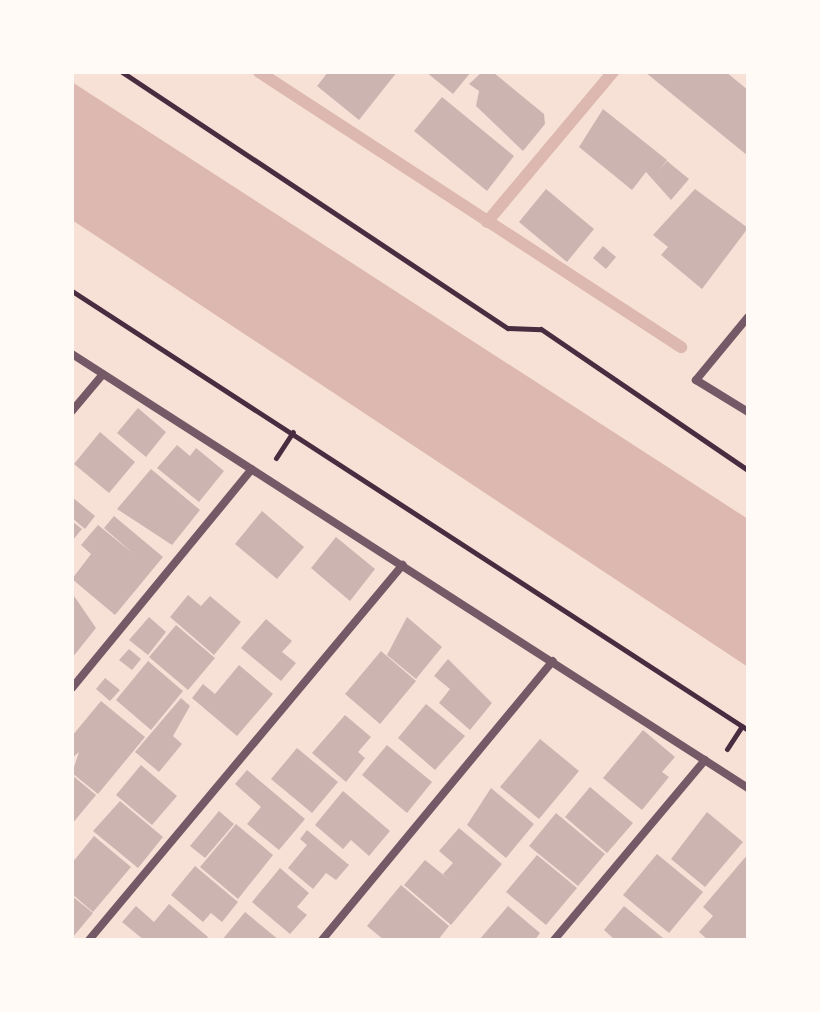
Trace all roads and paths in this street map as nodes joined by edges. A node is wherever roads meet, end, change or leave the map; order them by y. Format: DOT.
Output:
graph roads {
  1 [pos="122,72"];
  2 [pos="72,291"];
  3 [pos="748,317"];
  4 [pos="72,354"];
  5 [pos="103,374"];
  6 [pos="72,411"];
  7 [pos="748,412"];
  8 [pos="293,432"];
  9 [pos="252,469"];
  10 [pos="748,470"];
  11 [pos="264,477"];
  12 [pos="403,565"];
  13 [pos="553,661"];
  14 [pos="72,688"];
  15 [pos="748,730"];
  16 [pos="705,760"];
  17 [pos="748,788"];
  18 [pos="89,940"];
  19 [pos="322,940"];
  20 [pos="554,940"];
  1 -- 10 [label="path"];
  2 -- 8 [label="path"];
  3 -- 7 [label="street"];
  4 -- 5 [label="street"];
  5 -- 6 [label="street"];
  5 -- 9 [label="street"];
  8 -- 11 [label="path"];
  8 -- 15 [label="path"];
  9 -- 11 [label="street"];
  9 -- 14 [label="street"];
  11 -- 12 [label="street"];
  12 -- 13 [label="street"];
  12 -- 18 [label="street"];
  13 -- 16 [label="street"];
  13 -- 19 [label="street"];
  16 -- 17 [label="street"];
  16 -- 20 [label="street"];
}
